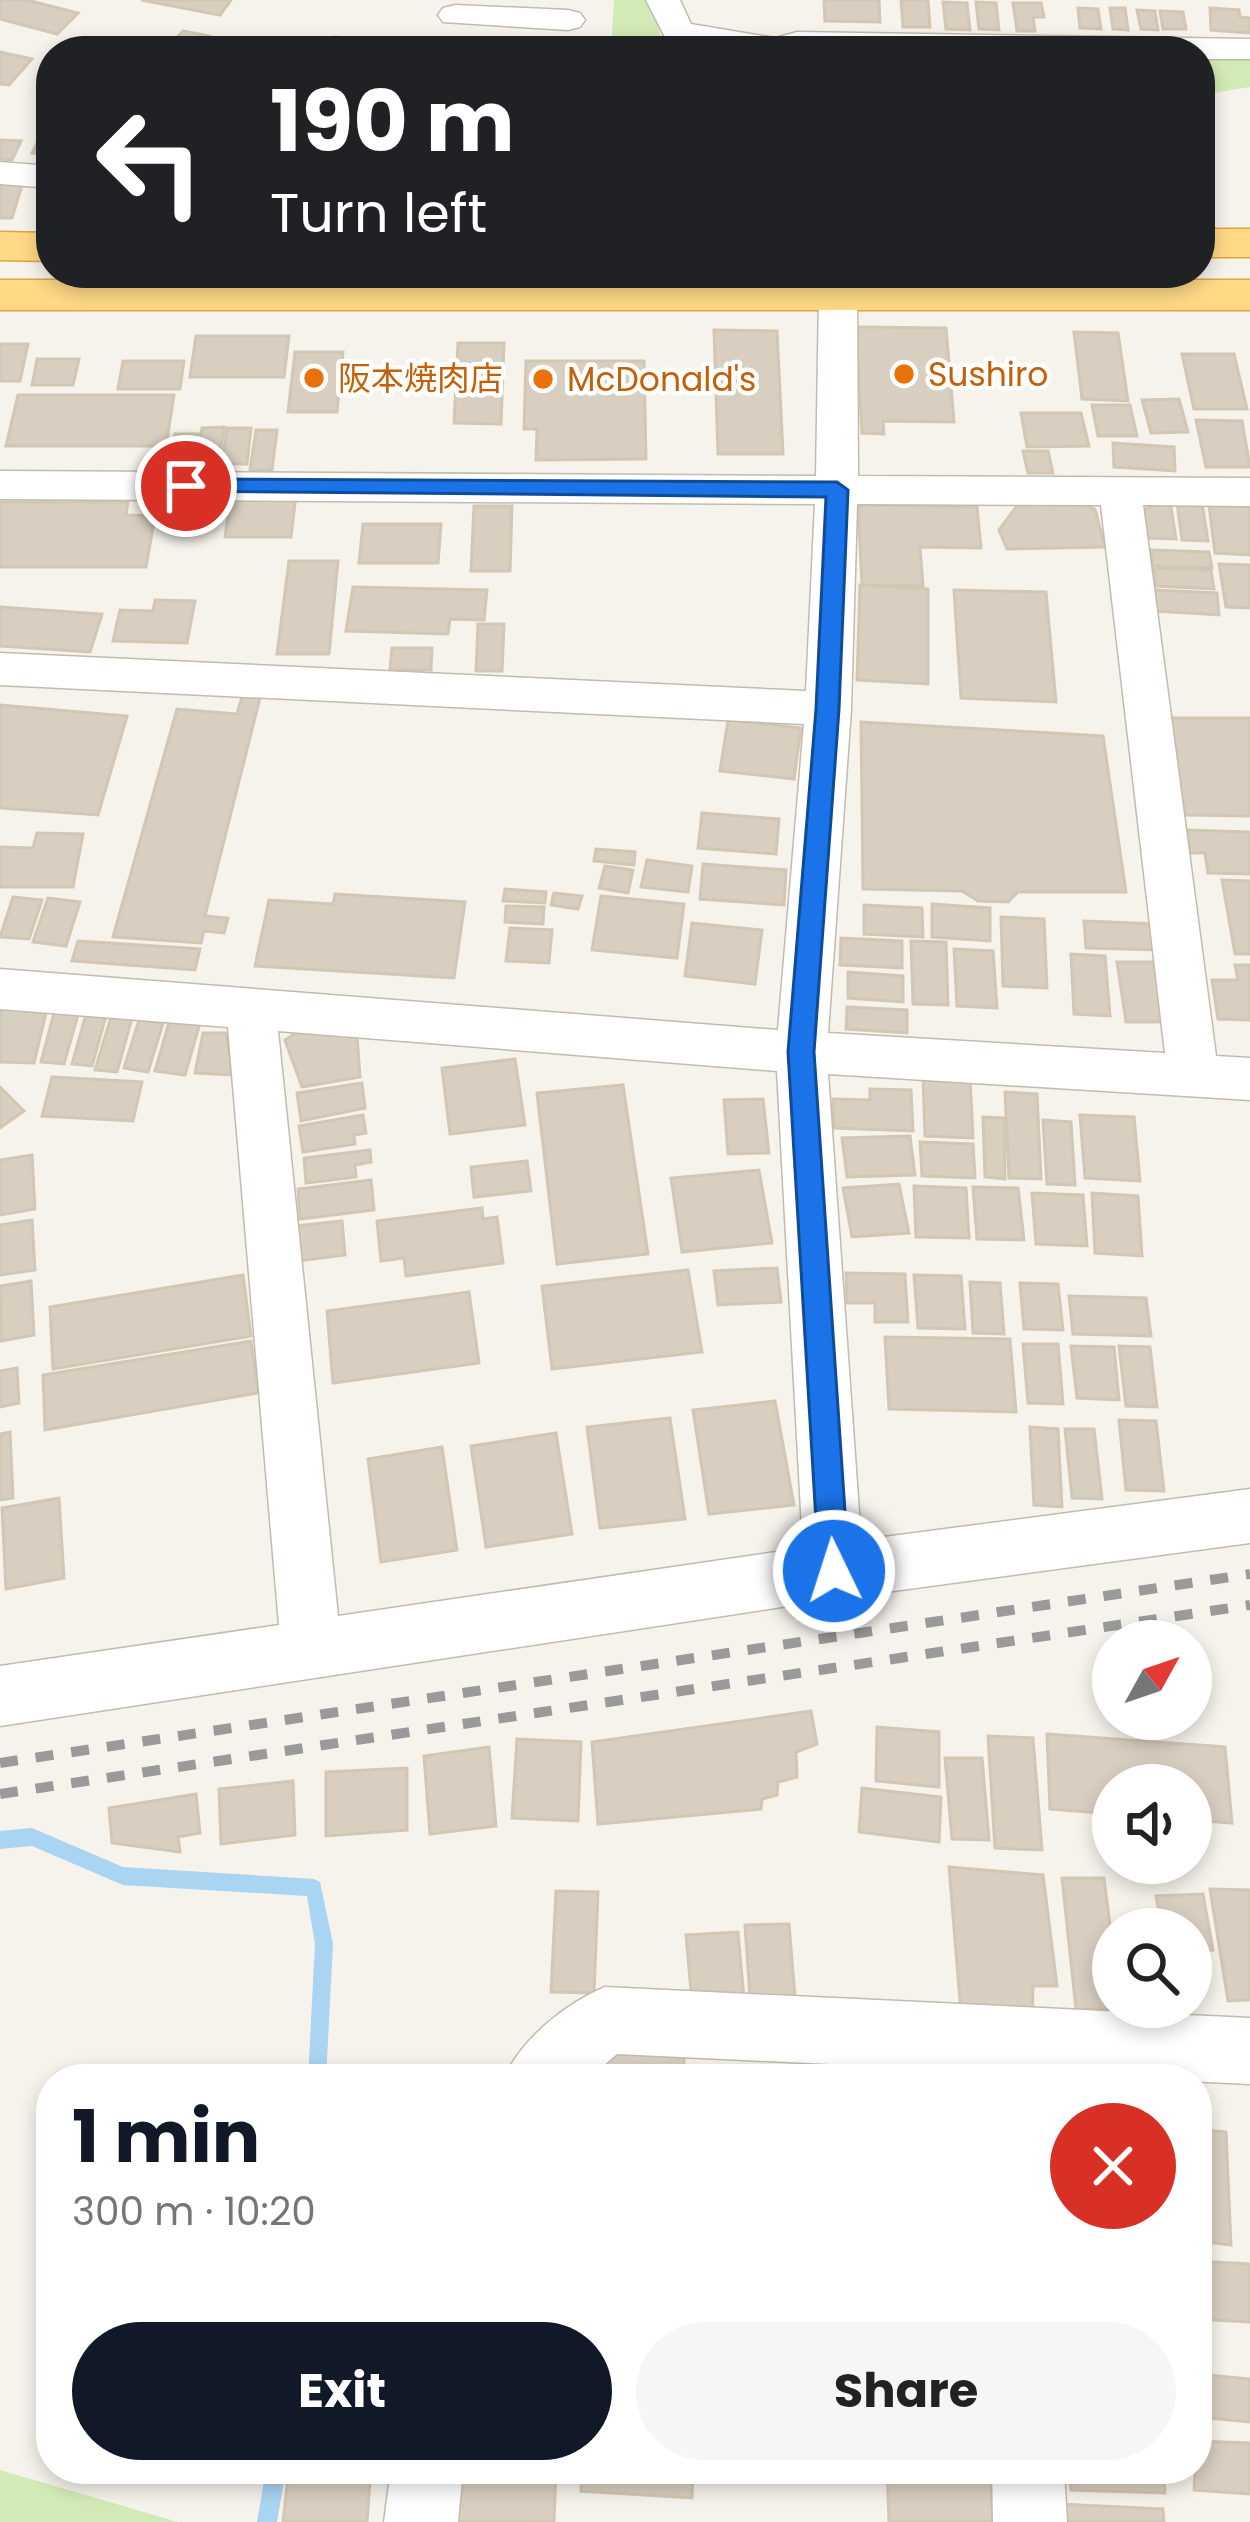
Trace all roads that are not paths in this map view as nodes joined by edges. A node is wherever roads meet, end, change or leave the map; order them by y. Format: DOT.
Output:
graph roads {
  1 [pos="799,0"];
  2 [pos="568,20"];
  3 [pos="476,28"];
  4 [pos="672,28"];
  5 [pos="712,36"];
  6 [pos="797,36"];
  7 [pos="1036,36"];
  8 [pos="1072,36"];
  9 [pos="1215,46"];
  10 [pos="1250,49"];
  11 [pos="0,173"];
  12 [pos="36,176"];
  13 [pos="1215,243"];
  14 [pos="1250,243"];
  15 [pos="0,246"];
  16 [pos="36,247"];
  17 [pos="0,295"];
  18 [pos="838,295"];
  19 [pos="1250,295"];
  20 [pos="0,485"];
  21 [pos="837,490"];
  22 [pos="1120,492"];
  23 [pos="1250,492"];
  24 [pos="0,669"];
  25 [pos="827,709"];
  26 [pos="0,989"];
  27 [pos="251,1009"];
  28 [pos="801,1052"];
  29 [pos="1193,1076"];
  30 [pos="1250,1079"];
  31 [pos="1250,1516"];
  32 [pos="834,1571"];
  33 [pos="311,1650"];
  34 [pos="0,1696"];
  35 [pos="1250,2051"];
  36 [pos="1017,2060"];
  37 [pos="554,2064"];
  38 [pos="425,2484"];
  39 [pos="1029,2484"];
  40 [pos="421,2522"];
  41 [pos="1030,2522"];
  1 -- 6 [label="street"];
  2 -- 3 [label="street"];
  4 -- 5 [label="street"];
  7 -- 8 [label="street"];
  9 -- 10 [label="street"];
  11 -- 12 [label="street"];
  13 -- 14 [label="highway"];
  15 -- 16 [label="highway"];
  17 -- 18 [label="highway"];
  18 -- 19 [label="highway"];
  18 -- 21 [label="street"];
  20 -- 21 [label="street"];
  21 -- 22 [label="street"];
  21 -- 25 [label="street"];
  22 -- 23 [label="street"];
  22 -- 29 [label="street"];
  24 -- 25 [label="street"];
  25 -- 28 [label="street"];
  26 -- 27 [label="street"];
  27 -- 28 [label="street"];
  27 -- 33 [label="street"];
  28 -- 29 [label="street"];
  28 -- 32 [label="street"];
  29 -- 30 [label="street"];
  31 -- 32 [label="street"];
  32 -- 33 [label="street"];
  33 -- 34 [label="street"];
  35 -- 36 [label="street"];
  36 -- 37 [label="street"];
  38 -- 40 [label="street"];
  39 -- 41 [label="street"];
}
